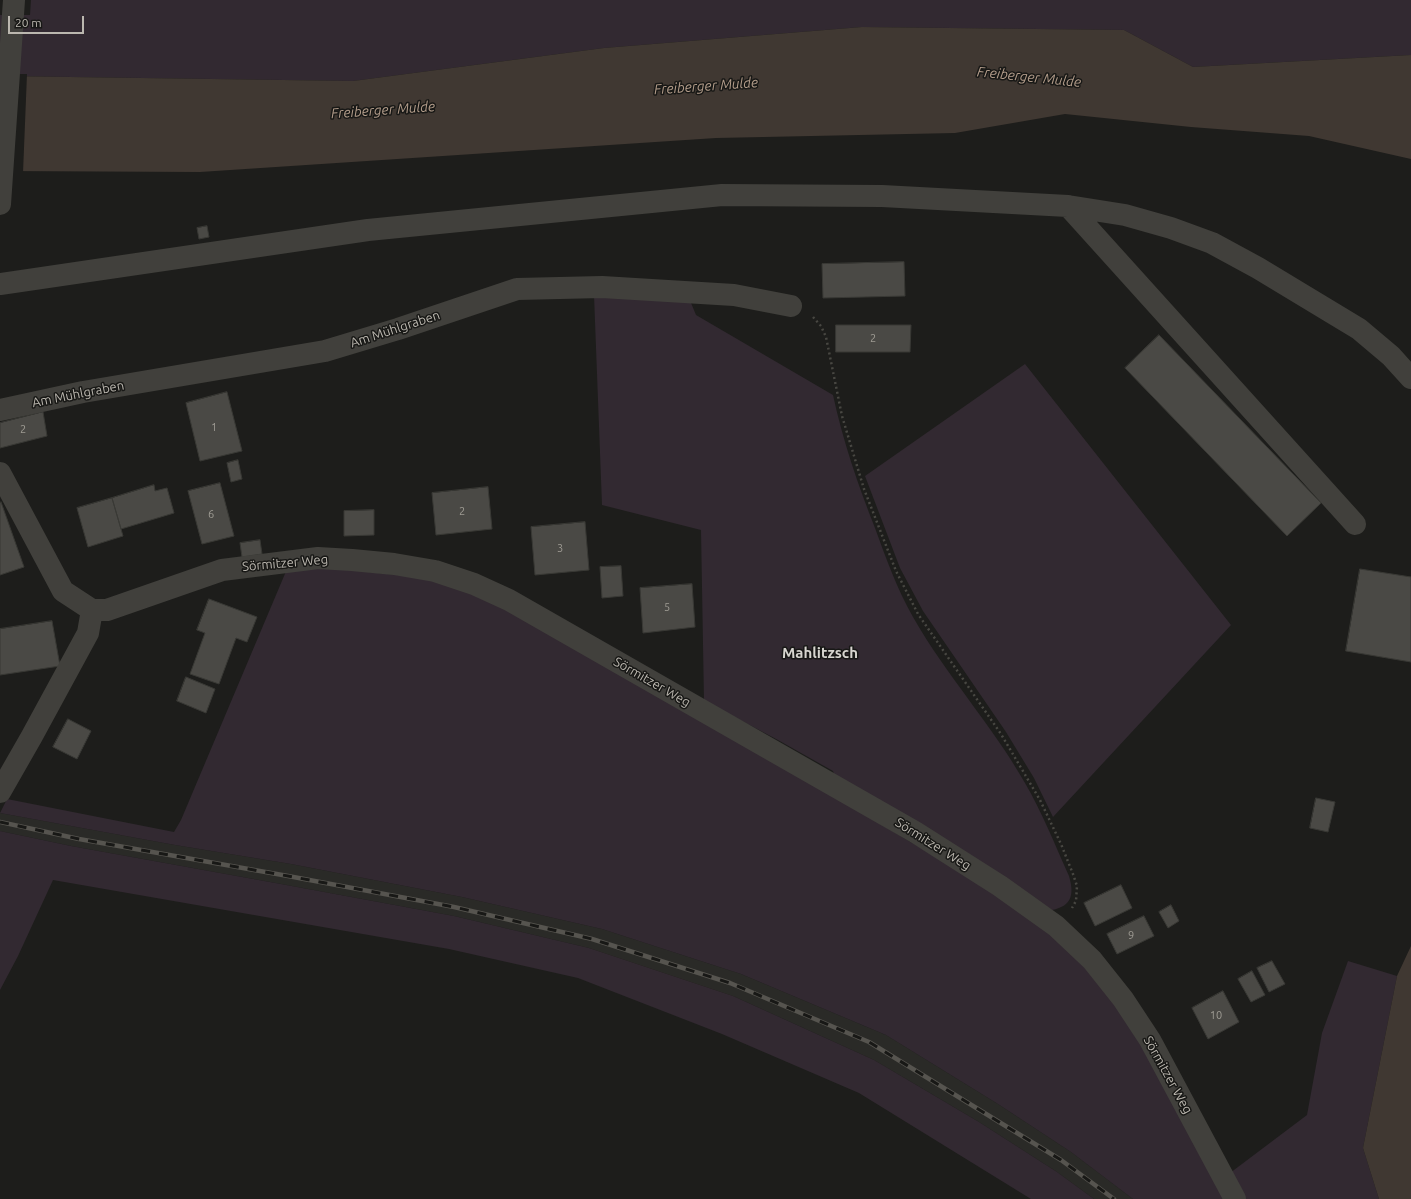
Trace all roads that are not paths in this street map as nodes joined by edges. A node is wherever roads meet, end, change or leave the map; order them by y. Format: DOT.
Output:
graph roads {
  1 [pos="14,0"];
  2 [pos="0,204"];
  3 [pos="1068,206"];
  4 [pos="0,284"];
  5 [pos="791,306"];
  6 [pos="1411,378"];
  7 [pos="0,410"];
  8 [pos="0,473"];
  9 [pos="1355,524"];
  10 [pos="92,610"];
  11 [pos="0,792"];
  12 [pos="1235,1199"];
  1 -- 2 [label="street"];
  3 -- 4 [label="street"];
  3 -- 6 [label="street"];
  3 -- 9 [label="street"];
  5 -- 7 [label="street, Am Mühlgraben"];
  8 -- 10 [label="street"];
  10 -- 11 [label="street"];
  10 -- 12 [label="street, Sörmitzer Weg"];
}
